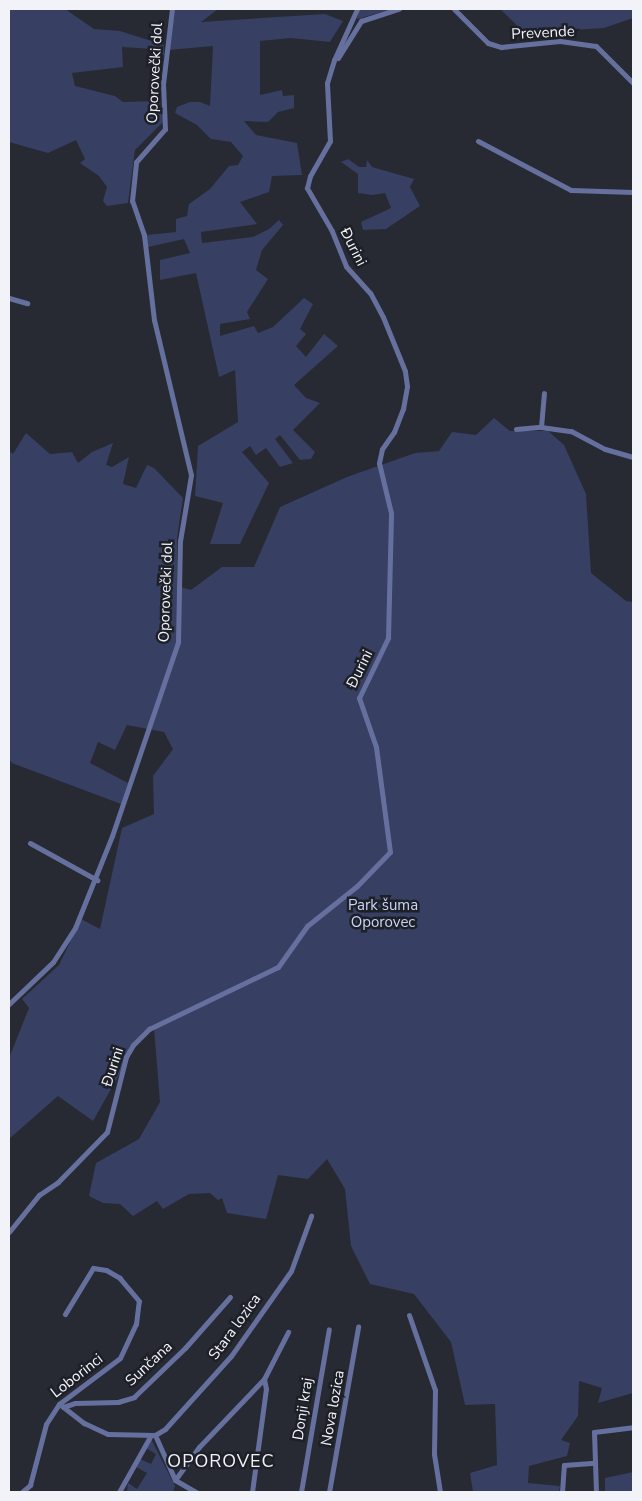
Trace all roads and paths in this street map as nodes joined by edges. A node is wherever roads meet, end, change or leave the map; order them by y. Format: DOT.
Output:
graph roads {
  1 [pos="172,9"];
  2 [pos="357,9"];
  3 [pos="399,9"];
  4 [pos="454,9"];
  5 [pos="333,64"];
  6 [pos="633,83"];
  7 [pos="478,141"];
  8 [pos="633,192"];
  9 [pos="9,298"];
  10 [pos="27,303"];
  11 [pos="544,393"];
  12 [pos="541,427"];
  13 [pos="516,428"];
  14 [pos="633,457"];
  15 [pos="30,843"];
  16 [pos="97,880"];
  17 [pos="9,1004"];
  18 [pos="311,1216"];
  19 [pos="9,1232"];
  20 [pos="230,1297"];
  21 [pos="65,1314"];
  22 [pos="409,1315"];
  23 [pos="358,1327"];
  24 [pos="329,1329"];
  25 [pos="288,1332"];
  26 [pos="264,1379"];
  27 [pos="61,1406"];
  28 [pos="633,1427"];
  29 [pos="153,1435"];
  30 [pos="595,1464"];
  31 [pos="175,1480"];
  32 [pos="22,1492"];
  33 [pos="119,1492"];
  34 [pos="196,1492"];
  35 [pos="252,1492"];
  36 [pos="301,1492"];
  37 [pos="329,1492"];
  38 [pos="440,1492"];
  39 [pos="562,1492"];
  40 [pos="596,1492"];
  1 -- 16 [label="street, Oporovečki dol"];
  2 -- 5 [label="street, Đurini"];
  3 -- 5 [label="street"];
  4 -- 6 [label="street, Prevende"];
  5 -- 19 [label="street, Đurini"];
  7 -- 8 [label="street"];
  9 -- 10 [label="street"];
  11 -- 12 [label="street"];
  12 -- 13 [label="street"];
  12 -- 14 [label="street"];
  15 -- 16 [label="street"];
  16 -- 17 [label="street, Oporovečki dol"];
  18 -- 29 [label="street, Stara lozica"];
  20 -- 27 [label="street, Sunčana"];
  21 -- 27 [label="street, Loborinci"];
  22 -- 38 [label="street"];
  23 -- 37 [label="street, Nova lozica"];
  24 -- 36 [label="street, Donji kraj"];
  25 -- 26 [label="street"];
  26 -- 31 [label="street"];
  26 -- 35 [label="street"];
  27 -- 29 [label="street"];
  27 -- 32 [label="street, Loborinci"];
  28 -- 30 [label="street"];
  29 -- 31 [label="street"];
  29 -- 33 [label="street"];
  30 -- 39 [label="street"];
  30 -- 40 [label="street"];
  31 -- 34 [label="street"];
}
